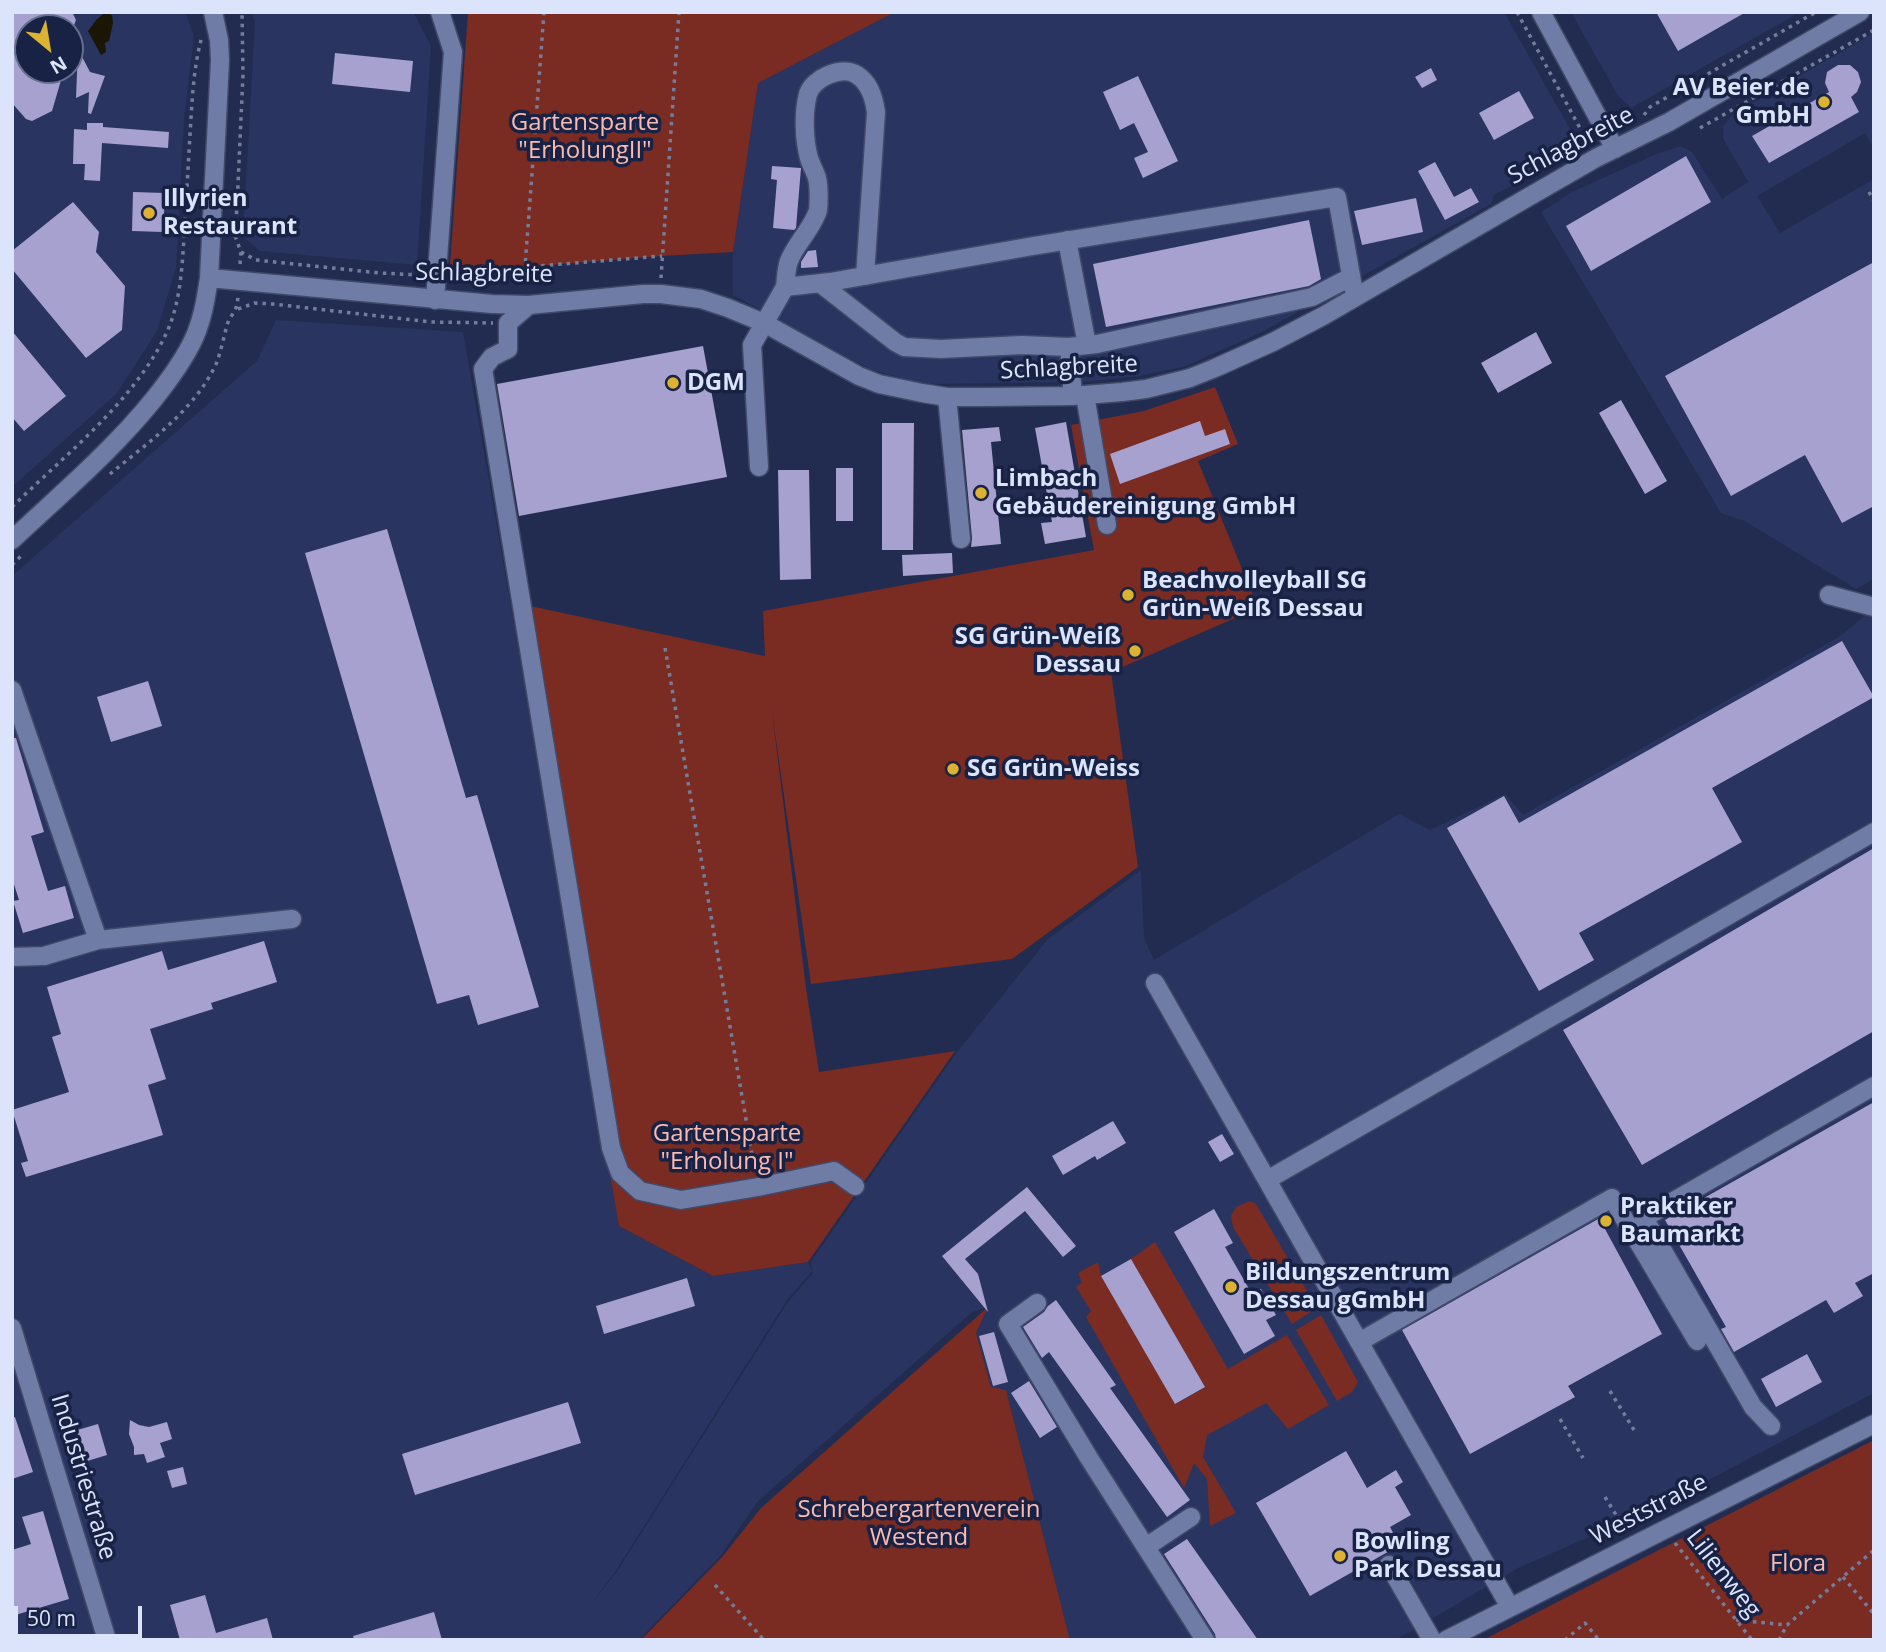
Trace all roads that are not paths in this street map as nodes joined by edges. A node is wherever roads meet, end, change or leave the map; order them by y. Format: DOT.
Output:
graph roads {
  1 [pos="213,12"];
  2 [pos="440,12"];
  3 [pos="1541,12"];
  4 [pos="1860,12"];
  5 [pos="1615,149"];
  6 [pos="1067,240"];
  7 [pos="865,276"];
  8 [pos="1351,277"];
  9 [pos="209,278"];
  10 [pos="821,284"];
  11 [pos="785,288"];
  12 [pos="1359,295"];
  13 [pos="435,300"];
  14 [pos="528,305"];
  15 [pos="764,323"];
  16 [pos="1087,345"];
  17 [pos="1069,347"];
  18 [pos="1078,395"];
  19 [pos="947,397"];
  20 [pos="760,467"];
  21 [pos="1107,525"];
  22 [pos="961,539"];
  23 [pos="12,540"];
  24 [pos="1829,595"];
  25 [pos="1874,607"];
  26 [pos="12,690"];
  27 [pos="1874,832"];
  28 [pos="292,919"];
  29 [pos="98,940"];
  30 [pos="12,957"];
  31 [pos="1155,983"];
  32 [pos="1874,1086"];
  33 [pos="1266,1180"];
  34 [pos="855,1186"];
  35 [pos="1037,1303"];
  36 [pos="12,1328"];
  37 [pos="1359,1342"];
  38 [pos="1696,1342"];
  39 [pos="1874,1424"];
  40 [pos="1771,1426"];
  41 [pos="1191,1517"];
  42 [pos="1146,1547"];
  43 [pos="1389,1565"];
  44 [pos="1510,1607"];
  45 [pos="107,1640"];
  46 [pos="1205,1640"];
  47 [pos="1432,1640"];
  48 [pos="1446,1640"];
  1 -- 9 [label="street"];
  2 -- 13 [label="street"];
  3 -- 5 [label="street"];
  4 -- 5 [label="street, Schlagbreite"];
  5 -- 12 [label="street, Schlagbreite"];
  6 -- 7 [label="street"];
  6 -- 8 [label="street"];
  6 -- 16 [label="street"];
  7 -- 10 [label="street"];
  7 -- 11 [label="street"];
  8 -- 12 [label="street"];
  8 -- 16 [label="street"];
  9 -- 13 [label="street, Schlagbreite"];
  9 -- 23 [label="street"];
  10 -- 11 [label="street"];
  10 -- 17 [label="street"];
  11 -- 15 [label="street"];
  12 -- 18 [label="street, Schlagbreite"];
  13 -- 14 [label="street, Schlagbreite"];
  14 -- 15 [label="street, Schlagbreite"];
  14 -- 34 [label="street"];
  15 -- 19 [label="street, Schlagbreite"];
  15 -- 20 [label="street"];
  16 -- 17 [label="street"];
  17 -- 18 [label="street"];
  18 -- 19 [label="street, Schlagbreite"];
  18 -- 21 [label="street"];
  19 -- 22 [label="street"];
  24 -- 25 [label="street"];
  26 -- 29 [label="street"];
  27 -- 33 [label="street"];
  28 -- 29 [label="street"];
  29 -- 30 [label="street"];
  31 -- 33 [label="street"];
  32 -- 40 [label="street"];
  33 -- 37 [label="street"];
  35 -- 42 [label="street"];
  36 -- 45 [label="street, Industriestraße"];
  37 -- 38 [label="street"];
  37 -- 44 [label="street"];
  39 -- 44 [label="street, Weststraße"];
  41 -- 42 [label="street"];
  42 -- 46 [label="street"];
  43 -- 47 [label="street"];
  44 -- 48 [label="street, Weststraße"];
}
